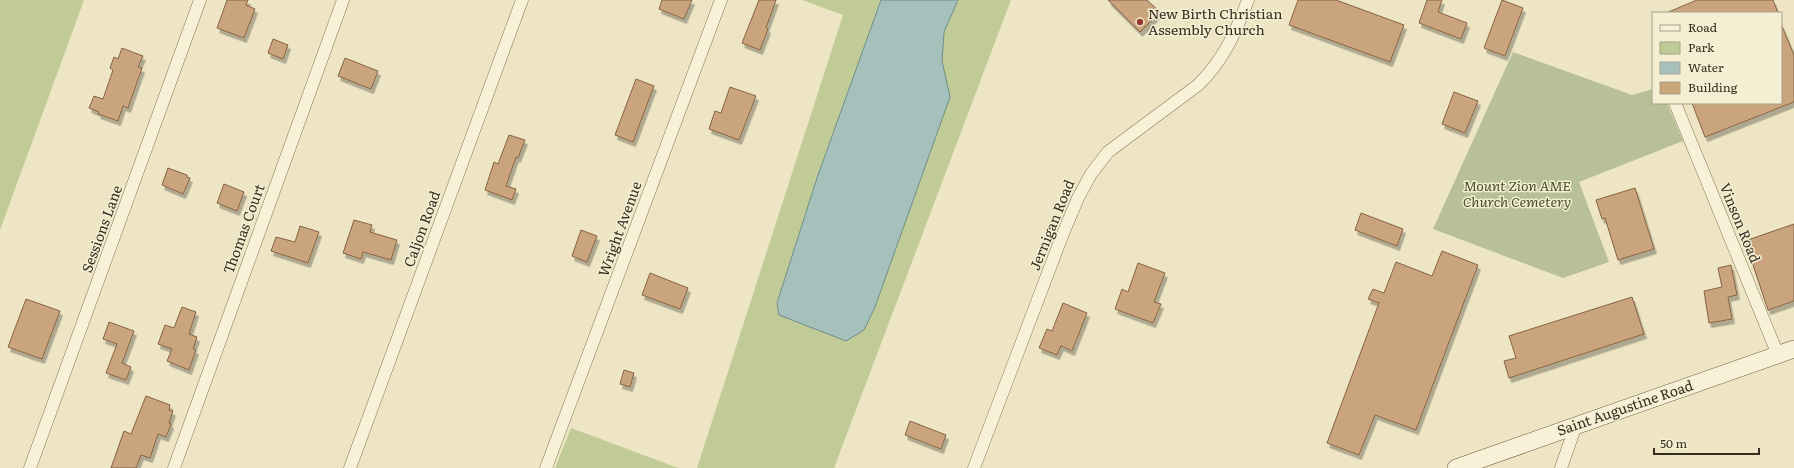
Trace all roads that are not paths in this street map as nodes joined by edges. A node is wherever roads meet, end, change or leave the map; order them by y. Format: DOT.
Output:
graph roads {
  1 [pos="200,0"];
  2 [pos="343,0"];
  3 [pos="522,0"];
  4 [pos="721,0"];
  5 [pos="1248,0"];
  6 [pos="1675,104"];
  7 [pos="1794,350"];
  8 [pos="1778,355"];
  9 [pos="1576,425"];
  10 [pos="30,468"];
  11 [pos="174,468"];
  12 [pos="350,468"];
  13 [pos="546,468"];
  14 [pos="974,468"];
  15 [pos="1456,468"];
  16 [pos="1561,468"];
  1 -- 10 [label="street, Sessions Lane"];
  2 -- 11 [label="street, Thomas Court"];
  3 -- 12 [label="street, Caljon Road"];
  4 -- 13 [label="street, Wright Avenue"];
  5 -- 14 [label="street, Jernigan Road"];
  6 -- 8 [label="street, Vinson Road"];
  7 -- 8 [label="main road, Saint Augustine Road"];
  8 -- 9 [label="main road, Saint Augustine Road"];
  9 -- 15 [label="main road, Saint Augustine Road"];
  9 -- 16 [label="street"];
}
